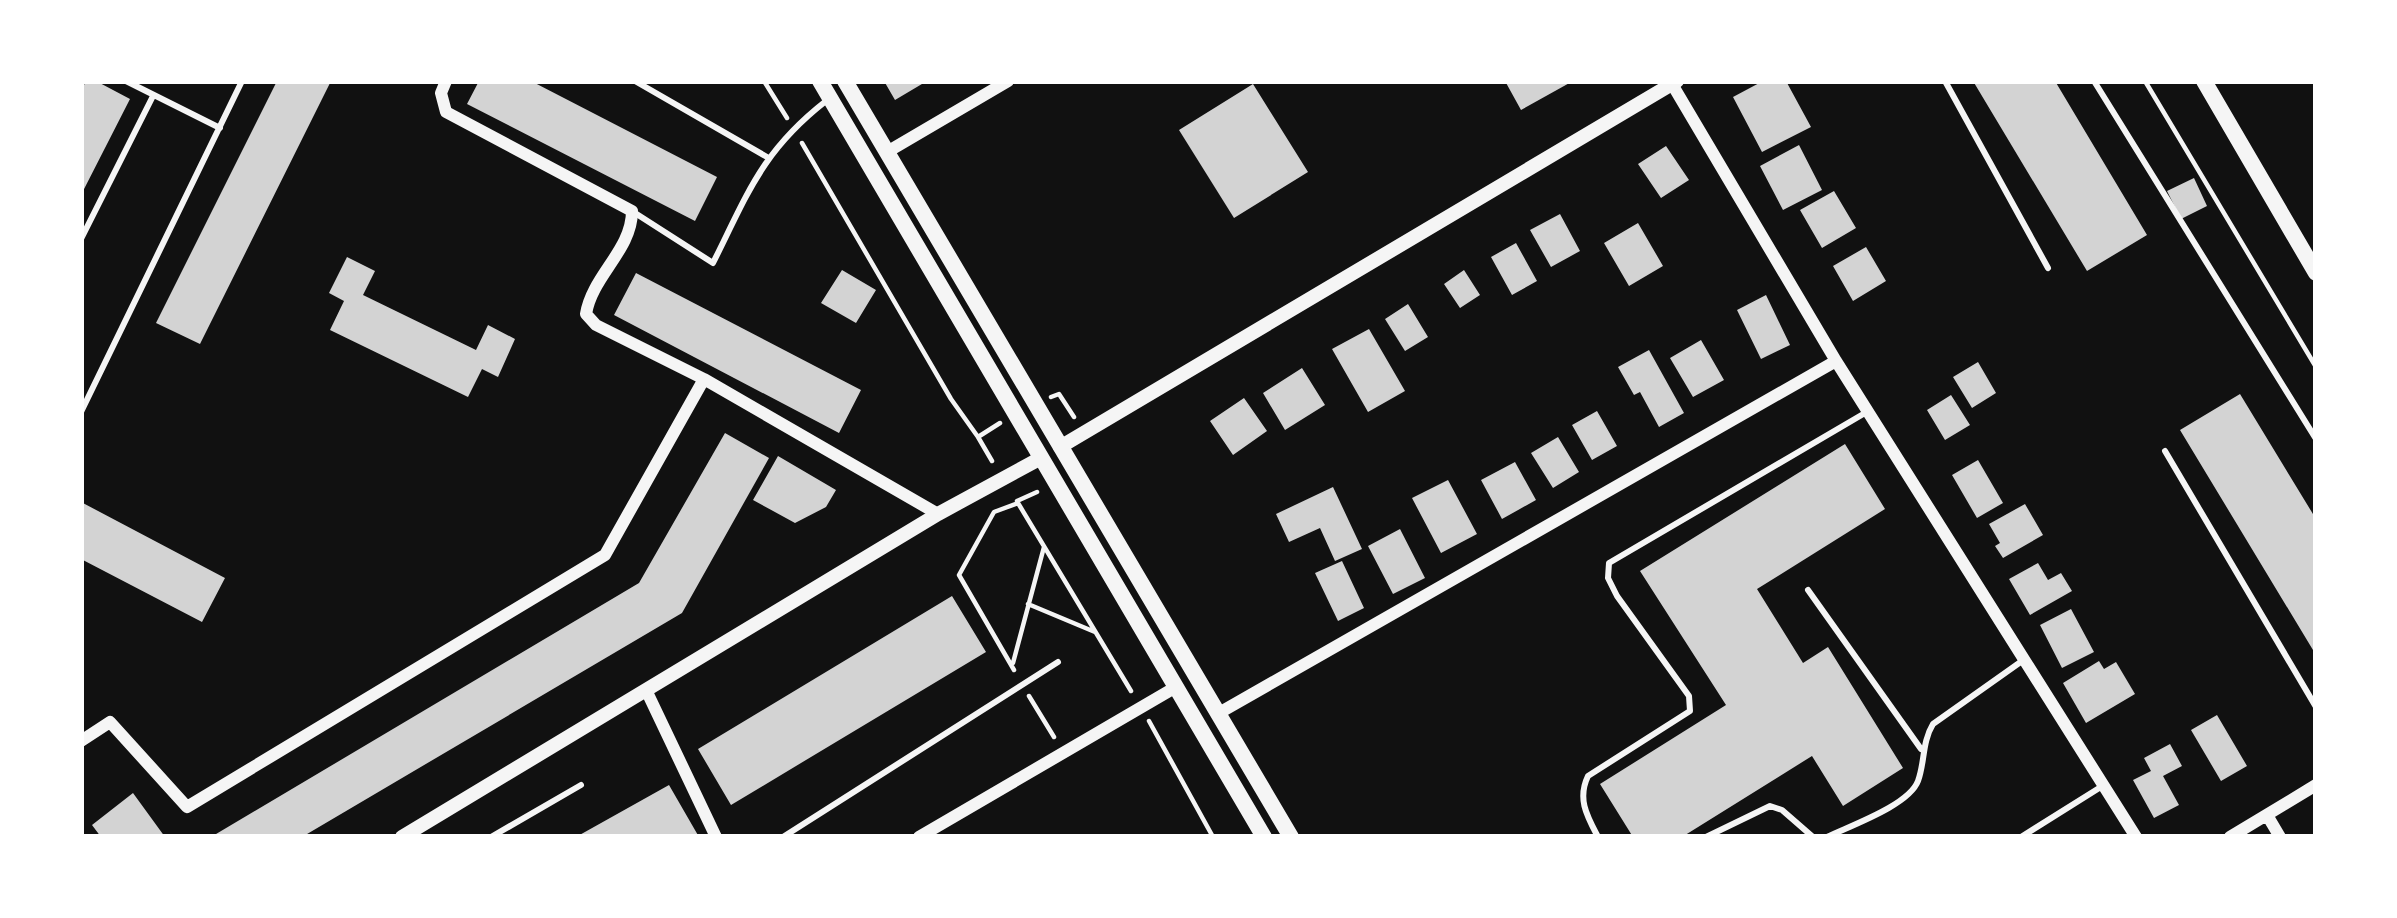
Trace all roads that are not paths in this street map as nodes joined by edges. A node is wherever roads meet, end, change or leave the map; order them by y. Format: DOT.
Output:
graph roads {
  1 [pos="126,81"];
  2 [pos="242,81"];
  3 [pos="446,81"];
  4 [pos="634,81"];
  5 [pos="845,81"];
  6 [pos="1008,81"];
  7 [pos="1945,81"];
  8 [pos="2094,81"];
  9 [pos="2204,81"];
  10 [pos="1675,82"];
  11 [pos="825,89"];
  12 [pos="153,97"];
  13 [pos="220,128"];
  14 [pos="887,152"];
  15 [pos="766,157"];
  16 [pos="632,212"];
  17 [pos="81,239"];
  18 [pos="2048,268"];
  19 [pos="2316,273"];
  20 [pos="1836,361"];
  21 [pos="704,379"];
  22 [pos="81,412"];
  23 [pos="1868,412"];
  24 [pos="2316,439"];
  25 [pos="1060,447"];
  26 [pos="2165,452"];
  27 [pos="1041,458"];
  28 [pos="938,514"];
  29 [pos="1808,590"];
  30 [pos="2025,658"];
  31 [pos="1058,662"];
  32 [pos="1176,687"];
  33 [pos="646,692"];
  34 [pos="2316,707"];
  35 [pos="1219,713"];
  36 [pos="81,741"];
  37 [pos="1924,752"];
  38 [pos="581,785"];
  39 [pos="2104,785"];
  40 [pos="2316,785"];
  41 [pos="2267,815"];
  42 [pos="402,837"];
  43 [pos="491,837"];
  44 [pos="716,837"];
  45 [pos="783,837"];
  46 [pos="919,837"];
  47 [pos="1264,837"];
  48 [pos="1291,837"];
  49 [pos="1598,837"];
  50 [pos="1706,837"];
  51 [pos="1813,837"];
  52 [pos="1827,837"];
  53 [pos="2021,837"];
  54 [pos="2136,837"];
  55 [pos="2230,837"];
  56 [pos="2280,837"];
  1 -- 12 [label="lane"];
  2 -- 13 [label="lane"];
  3 -- 16 [label="street"];
  4 -- 15 [label="lane"];
  5 -- 14 [label="main road"];
  6 -- 14 [label="street"];
  7 -- 18 [label="lane"];
  8 -- 24 [label="lane"];
  9 -- 19 [label="main road"];
  10 -- 20 [label="street"];
  10 -- 25 [label="street"];
  11 -- 15 [label="lane"];
  11 -- 27 [label="main road"];
  12 -- 13 [label="lane"];
  12 -- 17 [label="lane"];
  13 -- 22 [label="lane"];
  14 -- 25 [label="main road"];
  15 -- 16 [label="lane"];
  16 -- 21 [label="street"];
  20 -- 23 [label="street"];
  20 -- 35 [label="street"];
  21 -- 28 [label="street"];
  21 -- 36 [label="street"];
  23 -- 30 [label="street"];
  23 -- 49 [label="lane"];
  25 -- 27 [label="main road"];
  25 -- 35 [label="main road"];
  26 -- 34 [label="lane"];
  27 -- 28 [label="street"];
  27 -- 32 [label="main road"];
  28 -- 33 [label="street"];
  29 -- 37 [label="lane"];
  30 -- 37 [label="lane"];
  30 -- 39 [label="street"];
  31 -- 45 [label="lane"];
  32 -- 46 [label="street"];
  32 -- 47 [label="main road"];
  33 -- 42 [label="street"];
  33 -- 44 [label="street"];
  35 -- 48 [label="main road"];
  37 -- 52 [label="lane"];
  38 -- 43 [label="lane"];
  39 -- 53 [label="lane"];
  39 -- 54 [label="street"];
  40 -- 41 [label="street"];
  41 -- 55 [label="street"];
  41 -- 56 [label="street"];
  50 -- 51 [label="lane"];
}
